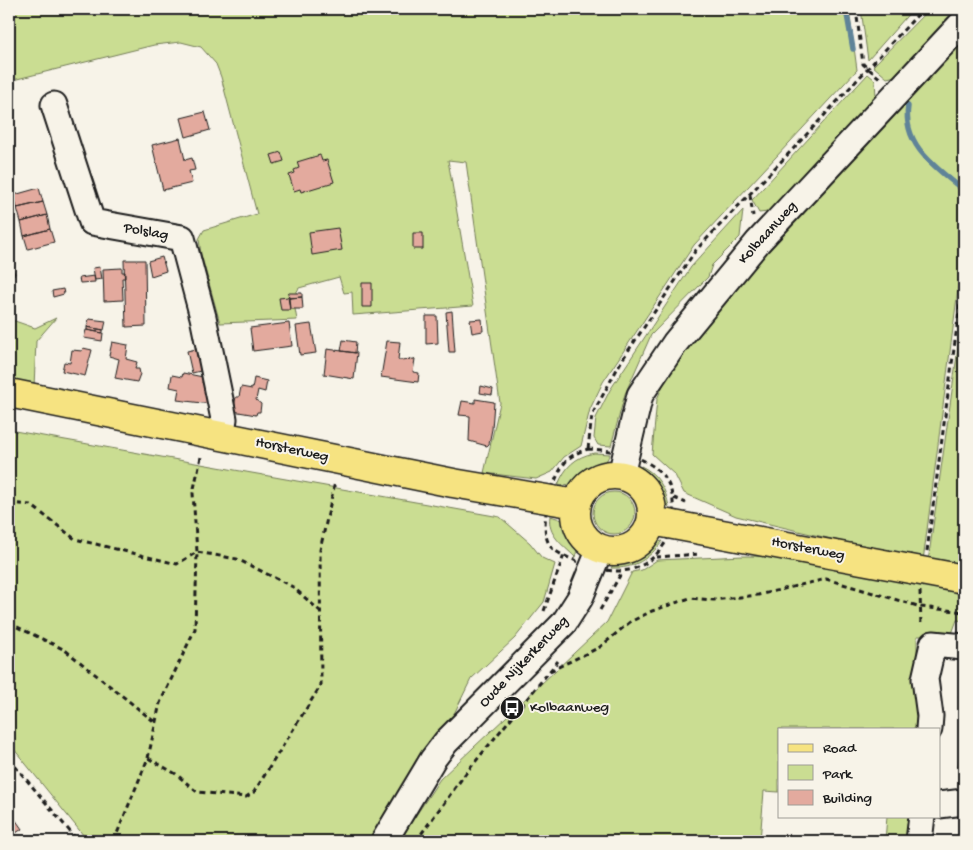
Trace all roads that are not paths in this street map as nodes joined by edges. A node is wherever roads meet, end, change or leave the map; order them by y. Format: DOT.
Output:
graph roads {
  1 [pos="964,21"];
  2 [pos="54,105"];
  3 [pos="9,393"];
  4 [pos="221,435"];
  5 [pos="621,475"];
  6 [pos="576,504"];
  7 [pos="652,522"];
  8 [pos="600,549"];
  9 [pos="964,579"];
  10 [pos="964,647"];
  11 [pos="929,728"];
  12 [pos="964,802"];
  13 [pos="940,805"];
  14 [pos="922,818"];
  15 [pos="384,841"];
  16 [pos="919,841"];
  1 -- 5 [label="street, Kolbaanweg"];
  2 -- 4 [label="street, Polslag"];
  3 -- 4 [label="main road, Horsterweg"];
  4 -- 6 [label="main road, Horsterweg"];
  5 -- 6 [label="main road"];
  5 -- 7 [label="main road"];
  6 -- 8 [label="main road"];
  7 -- 8 [label="main road"];
  7 -- 9 [label="main road, Horsterweg"];
  8 -- 15 [label="street, Oude Nijkerkerweg"];
  10 -- 11 [label="street"];
  12 -- 13 [label="street"];
  14 -- 16 [label="street"];
}
